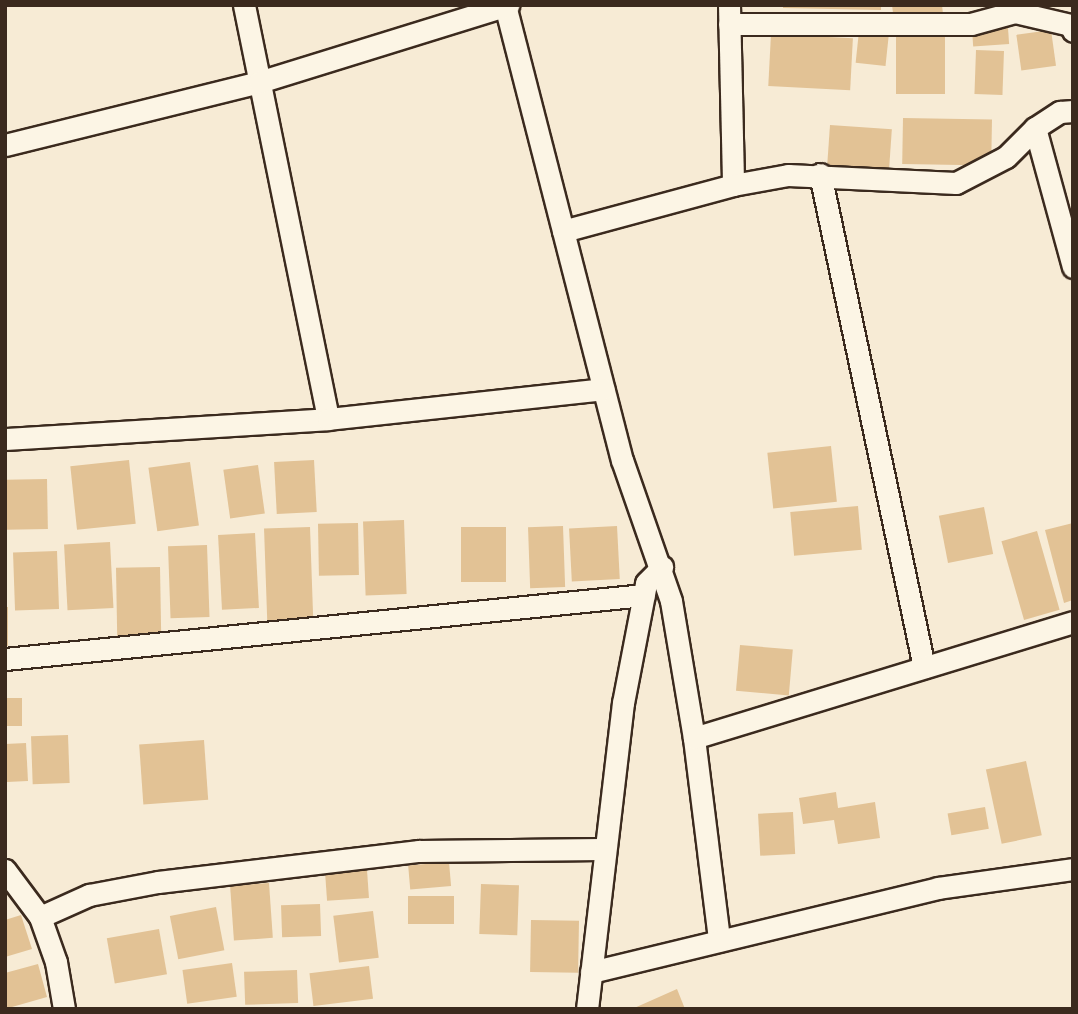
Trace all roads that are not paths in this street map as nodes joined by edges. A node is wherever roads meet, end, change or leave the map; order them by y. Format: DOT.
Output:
graph roads {
  1 [pos="244,5"];
  2 [pos="506,5"];
  3 [pos="981,13"];
  4 [pos="729,15"];
  5 [pos="1073,31"];
  6 [pos="259,82"];
  7 [pos="1073,111"];
  8 [pos="1035,128"];
  9 [pos="5,145"];
  10 [pos="820,174"];
  11 [pos="733,185"];
  12 [pos="563,231"];
  13 [pos="1073,267"];
  14 [pos="603,389"];
  15 [pos="328,419"];
  16 [pos="5,439"];
  17 [pos="662,567"];
  18 [pos="644,595"];
  19 [pos="1073,622"];
  20 [pos="5,659"];
  21 [pos="924,667"];
  22 [pos="694,738"];
  23 [pos="603,849"];
  24 [pos="1073,869"];
  25 [pos="5,870"];
  26 [pos="40,916"];
  27 [pos="719,940"];
  28 [pos="591,972"];
  29 [pos="64,1009"];
  30 [pos="587,1009"];
  1 -- 6 [label="street"];
  2 -- 6 [label="street"];
  2 -- 12 [label="street"];
  3 -- 4 [label="street"];
  3 -- 5 [label="street"];
  4 -- 11 [label="street"];
  6 -- 9 [label="street"];
  6 -- 15 [label="street"];
  7 -- 8 [label="street"];
  8 -- 10 [label="street"];
  8 -- 13 [label="street"];
  10 -- 11 [label="street"];
  10 -- 21 [label="street"];
  11 -- 12 [label="street"];
  12 -- 14 [label="street"];
  14 -- 15 [label="street"];
  14 -- 17 [label="street"];
  15 -- 16 [label="street"];
  17 -- 18 [label="street"];
  17 -- 22 [label="street"];
  18 -- 20 [label="street"];
  18 -- 23 [label="street"];
  19 -- 21 [label="street"];
  21 -- 22 [label="street"];
  22 -- 27 [label="street"];
  23 -- 26 [label="street"];
  23 -- 28 [label="street"];
  24 -- 27 [label="street"];
  25 -- 26 [label="street"];
  26 -- 29 [label="street"];
  27 -- 28 [label="street"];
  28 -- 30 [label="street"];
}
